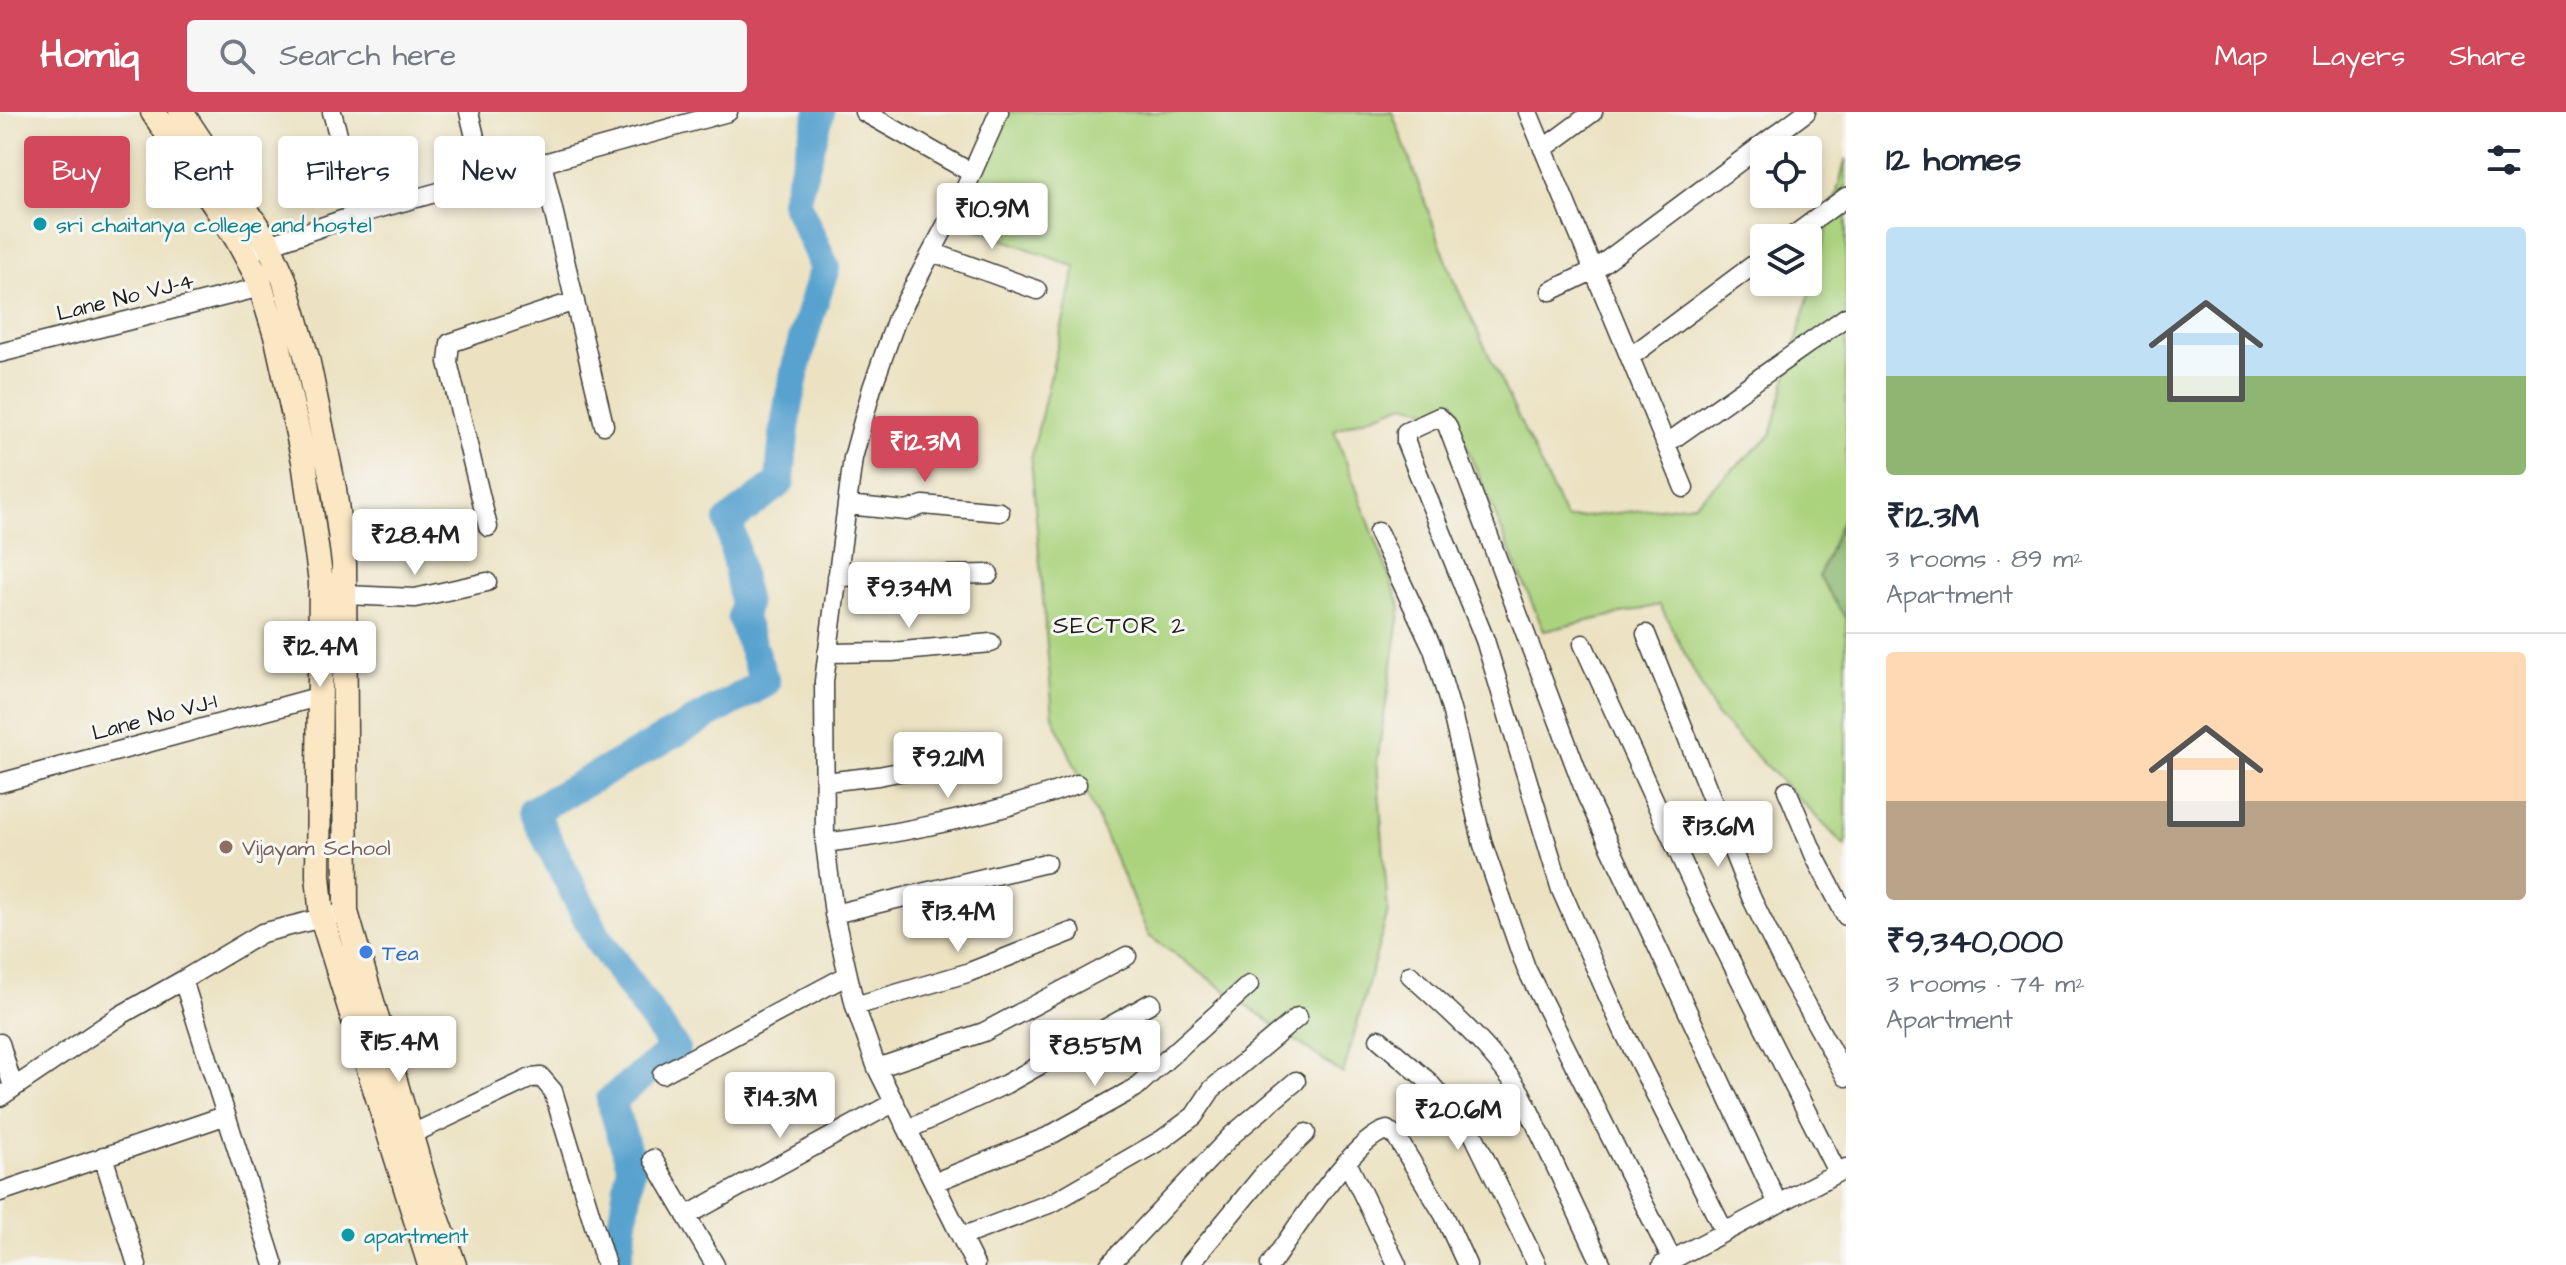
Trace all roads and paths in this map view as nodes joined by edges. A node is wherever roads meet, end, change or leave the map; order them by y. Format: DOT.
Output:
graph roads {
  1 [pos="153,112"];
  2 [pos="181,112"];
  3 [pos="332,112"];
  4 [pos="469,112"];
  5 [pos="728,112"];
  6 [pos="864,112"];
  7 [pos="999,112"];
  8 [pos="1528,112"];
  9 [pos="1593,112"];
  10 [pos="1806,112"];
  11 [pos="475,136"];
  12 [pos="1543,149"];
  13 [pos="545,162"];
  14 [pos="972,173"];
  15 [pos="545,176"];
  16 [pos="434,193"];
  17 [pos="1846,197"];
  18 [pos="359,214"];
  19 [pos="1809,224"];
  20 [pos="257,248"];
  21 [pos="932,252"];
  22 [pos="1750,267"];
  23 [pos="1594,270"];
  24 [pos="261,287"];
  25 [pos="1037,290"];
  26 [pos="1551,291"];
  27 [pos="575,301"];
  28 [pos="1846,317"];
  29 [pos="0,353"];
  30 [pos="1630,357"];
  31 [pos="604,425"];
  32 [pos="1666,444"];
  33 [pos="1684,488"];
  34 [pos="847,505"];
  35 [pos="1000,512"];
  36 [pos="488,527"];
  37 [pos="1378,532"];
  38 [pos="989,574"];
  39 [pos="837,577"];
  40 [pos="487,582"];
  41 [pos="345,595"];
  42 [pos="1646,634"];
  43 [pos="991,643"];
  44 [pos="1583,644"];
  45 [pos="827,653"];
  46 [pos="321,696"];
  47 [pos="984,756"];
  48 [pos="825,782"];
  49 [pos="0,783"];
  50 [pos="1077,784"];
  51 [pos="1787,790"];
  52 [pos="825,843"];
  53 [pos="1046,863"];
  54 [pos="1839,883"];
  55 [pos="834,914"];
  56 [pos="334,915"];
  57 [pos="1846,916"];
  58 [pos="1071,932"];
  59 [pos="1127,956"];
  60 [pos="848,975"];
  61 [pos="1410,975"];
  62 [pos="183,980"];
  63 [pos="1249,985"];
  64 [pos="1151,1003"];
  65 [pos="855,1006"];
  66 [pos="1298,1017"];
  67 [pos="1379,1039"];
  68 [pos="0,1043"];
  69 [pos="877,1068"];
  70 [pos="662,1074"];
  71 [pos="1846,1077"];
  72 [pos="1296,1081"];
  73 [pos="6,1092"];
  74 [pos="895,1102"];
  75 [pos="224,1116"];
  76 [pos="909,1129"];
  77 [pos="1306,1133"];
  78 [pos="410,1135"];
  79 [pos="103,1156"];
  80 [pos="653,1159"];
  81 [pos="1347,1162"];
  82 [pos="1842,1170"];
  83 [pos="935,1182"];
  84 [pos="0,1192"];
  85 [pos="1778,1204"];
  86 [pos="686,1216"];
  87 [pos="1724,1231"];
  88 [pos="961,1237"];
  89 [pos="1667,1263"];
  90 [pos="137,1265"];
  91 [pos="274,1265"];
  92 [pos="430,1265"];
  93 [pos="454,1265"];
  94 [pos="606,1265"];
  95 [pos="715,1265"];
  96 [pos="975,1265"];
  97 [pos="1109,1265"];
  98 [pos="1189,1265"];
  99 [pos="1270,1265"];
  100 [pos="1397,1265"];
  101 [pos="1467,1265"];
  102 [pos="1537,1265"];
  103 [pos="1602,1265"];
  1 -- 20 [label="main road"];
  2 -- 20 [label="main road"];
  3 -- 18 [label="street"];
  4 -- 11 [label="street"];
  5 -- 13 [label="street"];
  6 -- 14 [label="street"];
  7 -- 14 [label="street"];
  8 -- 12 [label="street"];
  9 -- 12 [label="street"];
  10 -- 23 [label="street"];
  12 -- 23 [label="street"];
  14 -- 21 [label="street"];
  15 -- 27 [label="street"];
  16 -- 18 [label="street"];
  17 -- 19 [label="street"];
  18 -- 20 [label="street"];
  20 -- 24 [label="main road"];
  20 -- 41 [label="main road"];
  21 -- 25 [label="street"];
  21 -- 34 [label="street"];
  22 -- 30 [label="street"];
  23 -- 26 [label="street"];
  23 -- 30 [label="street"];
  24 -- 29 [label="street, Lane No VJ-4"];
  24 -- 46 [label="main road"];
  27 -- 31 [label="street"];
  27 -- 36 [label="street"];
  28 -- 32 [label="street"];
  30 -- 32 [label="street"];
  32 -- 33 [label="street"];
  34 -- 35 [label="street"];
  34 -- 39 [label="street"];
  37 -- 89 [label="street"];
  38 -- 39 [label="street"];
  39 -- 45 [label="street"];
  40 -- 41 [label="street"];
  41 -- 56 [label="main road"];
  42 -- 71 [label="street"];
  43 -- 45 [label="street"];
  44 -- 82 [label="street"];
  45 -- 48 [label="street"];
  46 -- 49 [label="street, Lane No VJ-1"];
  46 -- 56 [label="main road"];
  47 -- 48 [label="street"];
  48 -- 52 [label="street"];
  50 -- 52 [label="street"];
  51 -- 54 [label="street"];
  52 -- 55 [label="street"];
  53 -- 55 [label="street"];
  54 -- 57 [label="street"];
  55 -- 60 [label="street"];
  56 -- 62 [label="street"];
  56 -- 78 [label="main road"];
  56 -- 92 [label="main road"];
  58 -- 65 [label="street"];
  59 -- 69 [label="street"];
  60 -- 65 [label="street"];
  60 -- 70 [label="street"];
  61 -- 103 [label="street"];
  62 -- 73 [label="street"];
  62 -- 75 [label="street"];
  63 -- 83 [label="street"];
  64 -- 76 [label="street"];
  65 -- 69 [label="street"];
  66 -- 88 [label="street"];
  67 -- 102 [label="street"];
  68 -- 73 [label="street"];
  69 -- 74 [label="street"];
  72 -- 97 [label="street"];
  74 -- 76 [label="street"];
  74 -- 86 [label="street"];
  75 -- 79 [label="street"];
  75 -- 91 [label="street"];
  76 -- 83 [label="street"];
  77 -- 98 [label="street"];
  78 -- 93 [label="main road"];
  78 -- 94 [label="street"];
  79 -- 84 [label="street"];
  79 -- 90 [label="street"];
  80 -- 86 [label="street"];
  81 -- 99 [label="street"];
  81 -- 100 [label="street"];
  81 -- 101 [label="street"];
  82 -- 85 [label="street"];
  83 -- 88 [label="street"];
  85 -- 87 [label="street"];
  85 -- 87 [label="street"];
  86 -- 95 [label="street"];
  87 -- 89 [label="street"];
  88 -- 96 [label="street"];
}
